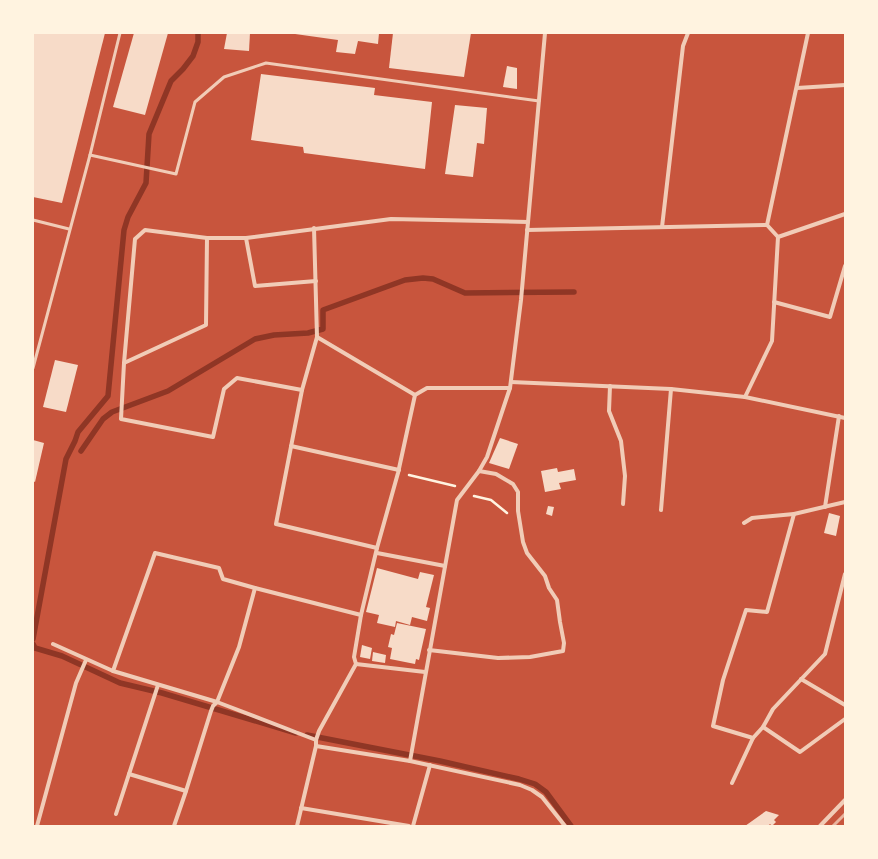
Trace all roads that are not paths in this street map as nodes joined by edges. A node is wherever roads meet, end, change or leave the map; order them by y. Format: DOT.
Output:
graph roads {
  1 [pos="120,33"];
  2 [pos="545,33"];
  3 [pos="688,33"];
  4 [pos="808,33"];
  5 [pos="845,85"];
  6 [pos="796,88"];
  7 [pos="539,101"];
  8 [pos="90,155"];
  9 [pos="845,214"];
  10 [pos="33,220"];
  11 [pos="528,222"];
  12 [pos="767,225"];
  13 [pos="662,227"];
  14 [pos="314,228"];
  15 [pos="70,229"];
  16 [pos="527,230"];
  17 [pos="778,237"];
  18 [pos="207,238"];
  19 [pos="246,238"];
  20 [pos="845,266"];
  21 [pos="316,281"];
  22 [pos="774,302"];
  23 [pos="318,337"];
  24 [pos="124,363"];
  25 [pos="33,368"];
  26 [pos="511,382"];
  27 [pos="610,386"];
  28 [pos="510,388"];
  29 [pos="671,389"];
  30 [pos="302,390"];
  31 [pos="415,395"];
  32 [pos="745,397"];
  33 [pos="839,416"];
  34 [pos="845,418"];
  35 [pos="291,446"];
  36 [pos="399,471"];
  37 [pos="480,471"];
  38 [pos="845,502"];
  39 [pos="623,504"];
  40 [pos="825,507"];
  41 [pos="661,510"];
  42 [pos="794,514"];
  43 [pos="744,523"];
  44 [pos="377,550"];
  45 [pos="445,566"];
  46 [pos="845,574"];
  47 [pos="255,588"];
  48 [pos="361,615"];
  49 [pos="53,644"];
  50 [pos="429,650"];
  51 [pos="86,662"];
  52 [pos="356,664"];
  53 [pos="113,671"];
  54 [pos="425,672"];
  55 [pos="801,679"];
  56 [pos="158,687"];
  57 [pos="217,702"];
  58 [pos="845,705"];
  59 [pos="845,718"];
  60 [pos="763,727"];
  61 [pos="317,738"];
  62 [pos="753,738"];
  63 [pos="316,746"];
  64 [pos="410,757"];
  65 [pos="430,765"];
  66 [pos="129,774"];
  67 [pos="732,783"];
  68 [pos="186,791"];
  69 [pos="845,800"];
  70 [pos="301,808"];
  71 [pos="116,814"];
  72 [pos="37,826"];
  73 [pos="174,826"];
  74 [pos="297,826"];
  75 [pos="409,826"];
  76 [pos="413,826"];
  77 [pos="565,826"];
  78 [pos="820,826"];
  1 -- 8 [label="lane"];
  2 -- 7 [label="street"];
  3 -- 13 [label="street"];
  4 -- 6 [label="street"];
  5 -- 6 [label="street"];
  6 -- 12 [label="street"];
  7 -- 8 [label="lane"];
  7 -- 11 [label="street"];
  8 -- 15 [label="lane"];
  9 -- 17 [label="street"];
  10 -- 15 [label="lane"];
  11 -- 14 [label="street"];
  11 -- 16 [label="street"];
  12 -- 13 [label="street"];
  12 -- 17 [label="street"];
  13 -- 16 [label="street"];
  14 -- 19 [label="street"];
  14 -- 21 [label="street"];
  15 -- 25 [label="lane"];
  16 -- 26 [label="street"];
  17 -- 22 [label="street"];
  18 -- 19 [label="street"];
  18 -- 24 [label="street"];
  18 -- 24 [label="street"];
  19 -- 21 [label="street"];
  20 -- 22 [label="street"];
  21 -- 23 [label="street"];
  22 -- 32 [label="street"];
  23 -- 30 [label="street"];
  23 -- 31 [label="street"];
  24 -- 30 [label="street"];
  26 -- 27 [label="street"];
  26 -- 28 [label="street"];
  27 -- 29 [label="street"];
  27 -- 39 [label="street"];
  28 -- 31 [label="street"];
  28 -- 37 [label="street"];
  29 -- 32 [label="street"];
  29 -- 41 [label="street"];
  30 -- 35 [label="street"];
  31 -- 36 [label="street"];
  32 -- 33 [label="street"];
  33 -- 34 [label="street"];
  33 -- 40 [label="street"];
  35 -- 36 [label="street"];
  35 -- 44 [label="street"];
  36 -- 44 [label="street"];
  37 -- 45 [label="street"];
  37 -- 50 [label="street"];
  38 -- 40 [label="street"];
  40 -- 42 [label="street"];
  42 -- 43 [label="street"];
  42 -- 62 [label="street"];
  44 -- 45 [label="street"];
  44 -- 48 [label="street"];
  45 -- 50 [label="street"];
  46 -- 55 [label="street"];
  47 -- 48 [label="street"];
  47 -- 53 [label="street"];
  47 -- 57 [label="street"];
  48 -- 52 [label="street"];
  49 -- 51 [label="street"];
  50 -- 54 [label="street"];
  51 -- 53 [label="street"];
  51 -- 72 [label="street"];
  52 -- 54 [label="street"];
  52 -- 61 [label="street"];
  53 -- 56 [label="street"];
  54 -- 64 [label="street"];
  55 -- 58 [label="street"];
  55 -- 60 [label="street"];
  56 -- 57 [label="street"];
  56 -- 66 [label="street"];
  57 -- 61 [label="street"];
  57 -- 68 [label="street"];
  59 -- 60 [label="street"];
  60 -- 62 [label="street"];
  61 -- 63 [label="street"];
  62 -- 67 [label="street"];
  63 -- 64 [label="street"];
  63 -- 70 [label="street"];
  64 -- 65 [label="street"];
  65 -- 76 [label="street"];
  65 -- 77 [label="street"];
  66 -- 68 [label="street"];
  66 -- 71 [label="street"];
  68 -- 73 [label="street"];
  69 -- 78 [label="street"];
  70 -- 74 [label="street"];
  70 -- 75 [label="street"];
}
